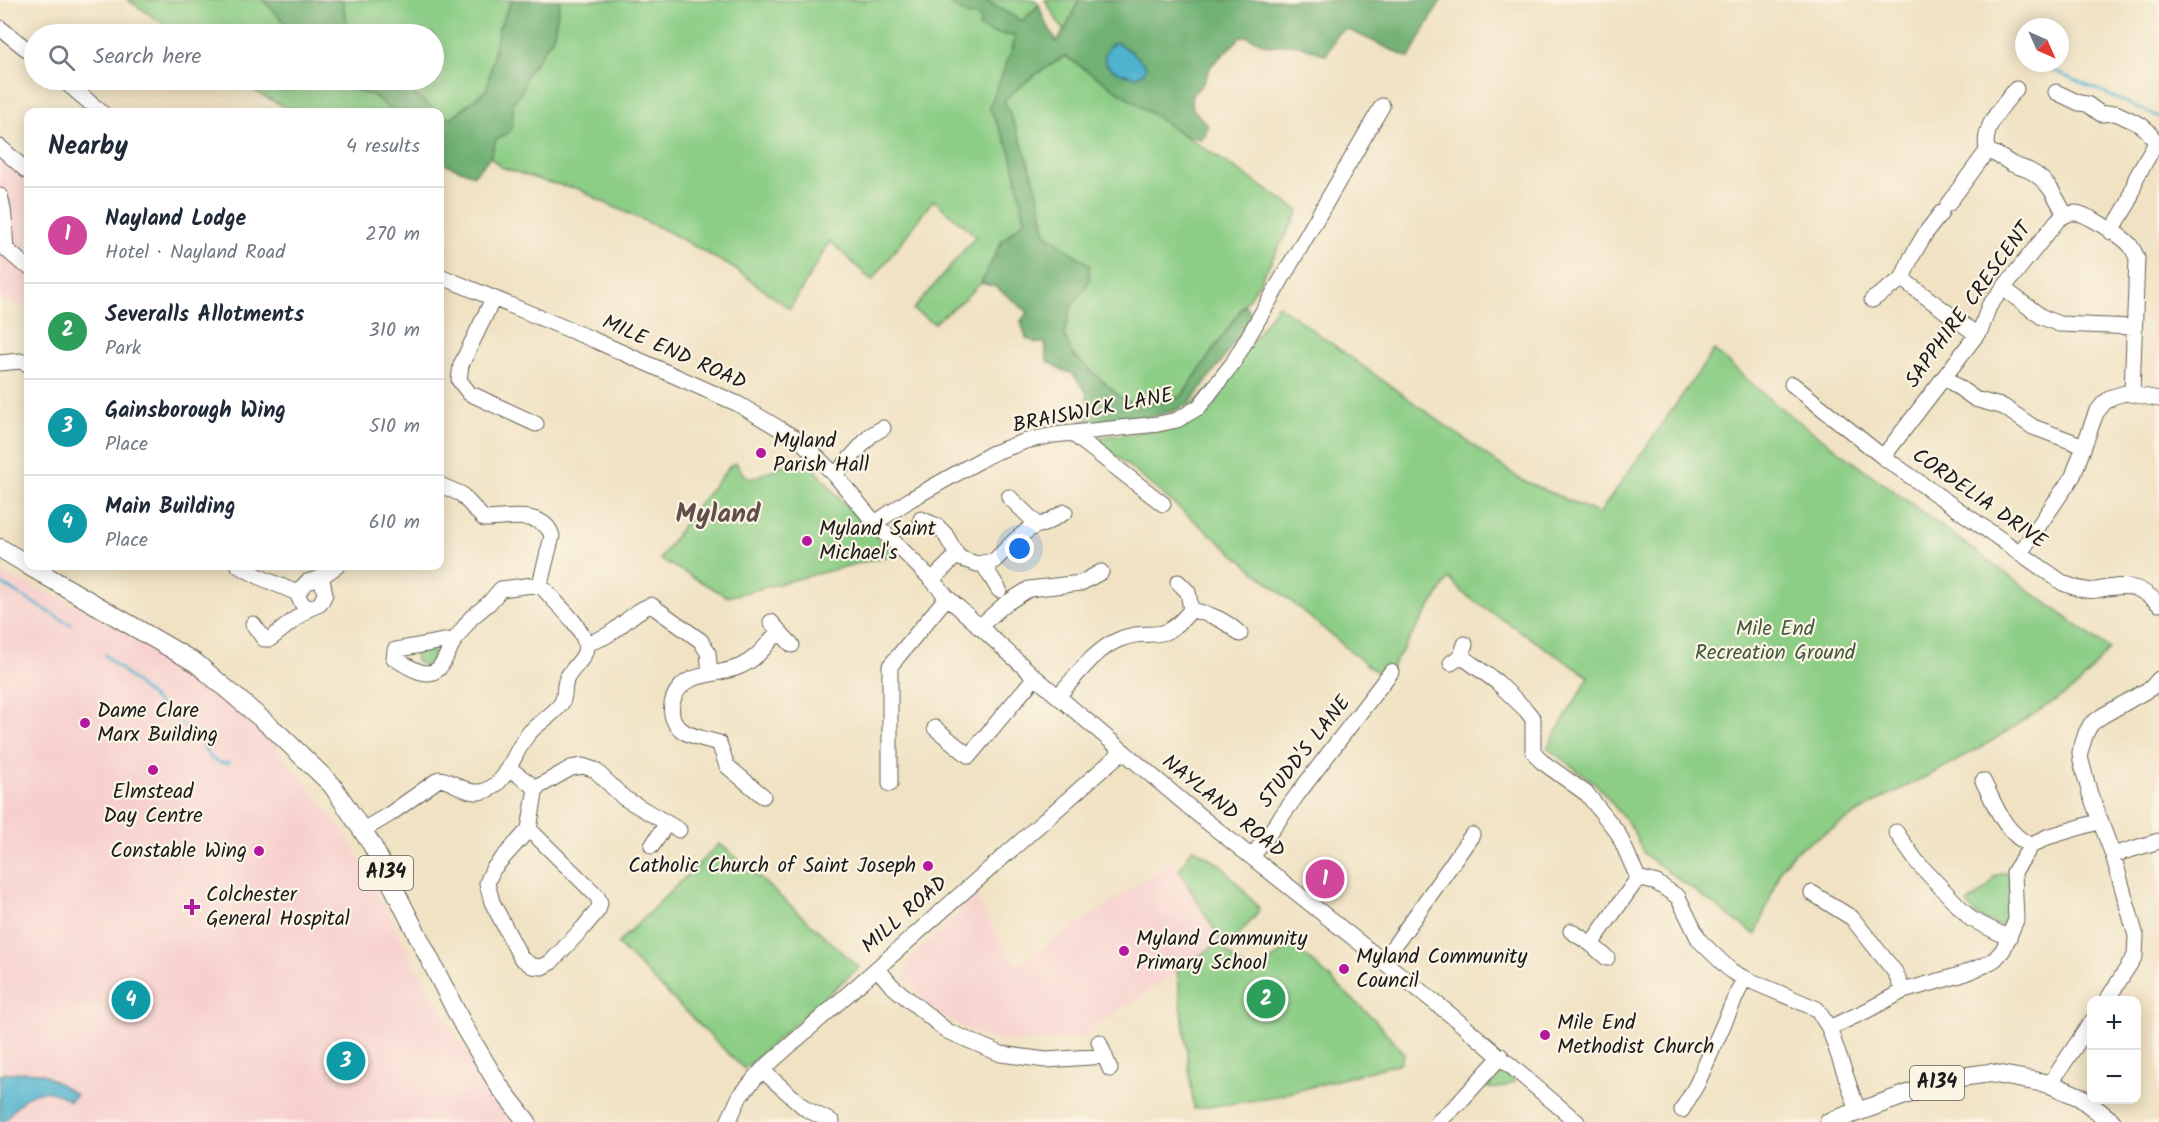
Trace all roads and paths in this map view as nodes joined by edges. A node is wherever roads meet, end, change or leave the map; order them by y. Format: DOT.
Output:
graph roads {
  1 [pos="0,28"];
  2 [pos="24,47"];
  3 [pos="2016,89"];
  4 [pos="75,90"];
  5 [pos="2056,93"];
  6 [pos="1382,106"];
  7 [pos="96,108"];
  8 [pos="2157,143"];
  9 [pos="0,147"];
  10 [pos="1987,151"];
  11 [pos="24,168"];
  12 [pos="0,196"];
  13 [pos="2066,215"];
  14 [pos="2111,232"];
  15 [pos="24,263"];
  16 [pos="444,278"];
  17 [pos="1902,279"];
  18 [pos="2003,288"];
  19 [pos="493,299"];
  20 [pos="1872,300"];
  21 [pos="2134,327"];
  22 [pos="1976,334"];
  23 [pos="24,362"];
  24 [pos="0,363"];
  25 [pos="1944,377"];
  26 [pos="1792,384"];
  27 [pos="2132,393"];
  28 [pos="2159,399"];
  29 [pos="536,424"];
  30 [pos="883,428"];
  31 [pos="1073,434"];
  32 [pos="2084,446"];
  33 [pos="1883,457"];
  34 [pos="835,475"];
  35 [pos="444,487"];
  36 [pos="1009,497"];
  37 [pos="1163,504"];
  38 [pos="865,509"];
  39 [pos="1065,512"];
  40 [pos="921,519"];
  41 [pos="875,523"];
  42 [pos="1038,525"];
  43 [pos="0,548"];
  44 [pos="2020,553"];
  45 [pos="957,555"];
  46 [pos="24,562"];
  47 [pos="983,564"];
  48 [pos="38,570"];
  49 [pos="246,570"];
  50 [pos="331,570"];
  51 [pos="1101,572"];
  52 [pos="318,579"];
  53 [pos="932,580"];
  54 [pos="1178,582"];
  55 [pos="540,584"];
  56 [pos="999,590"];
  57 [pos="297,593"];
  58 [pos="947,597"];
  59 [pos="2159,604"];
  60 [pos="308,609"];
  61 [pos="1191,609"];
  62 [pos="253,624"];
  63 [pos="979,627"];
  64 [pos="1240,634"];
  65 [pos="454,641"];
  66 [pos="586,643"];
  67 [pos="792,645"];
  68 [pos="1459,654"];
  69 [pos="1391,672"];
  70 [pos="710,674"];
  71 [pos="1035,677"];
  72 [pos="2159,680"];
  73 [pos="1058,696"];
  74 [pos="935,728"];
  75 [pos="1123,751"];
  76 [pos="510,769"];
  77 [pos="1983,781"];
  78 [pos="890,784"];
  79 [pos="536,788"];
  80 [pos="763,796"];
  81 [pos="2101,821"];
  82 [pos="363,830"];
  83 [pos="529,830"];
  84 [pos="1896,832"];
  85 [pos="1472,835"];
  86 [pos="2159,841"];
  87 [pos="652,846"];
  88 [pos="2031,846"];
  89 [pos="2113,855"];
  90 [pos="1252,857"];
  91 [pos="1638,878"];
  92 [pos="1812,893"];
  93 [pos="1571,931"];
  94 [pos="2009,938"];
  95 [pos="1591,944"];
  96 [pos="1606,958"];
  97 [pos="1383,962"];
  98 [pos="877,968"];
  99 [pos="1744,978"];
  100 [pos="1903,991"];
  101 [pos="2110,996"];
  102 [pos="2087,1027"];
  103 [pos="1829,1028"];
  104 [pos="1105,1056"];
  105 [pos="1501,1056"];
  106 [pos="762,1070"];
  107 [pos="2050,1084"];
  108 [pos="1682,1110"];
  109 [pos="1858,1111"];
  110 [pos="1573,1121"];
  111 [pos="527,1122"];
  112 [pos="728,1122"];
  113 [pos="832,1122"];
  114 [pos="1438,1122"];
  115 [pos="1829,1122"];
  116 [pos="2112,1122"];
  1 -- 2 [label="street"];
  3 -- 10 [label="street"];
  4 -- 7 [label="street"];
  5 -- 8 [label="street"];
  6 -- 31 [label="street, BRAISWICK LANE"];
  8 -- 14 [label="street"];
  9 -- 11 [label="street"];
  10 -- 13 [label="street"];
  10 -- 17 [label="street"];
  12 -- 15 [label="street"];
  13 -- 14 [label="street"];
  13 -- 18 [label="street, SAPPHIRE CRESCENT"];
  14 -- 21 [label="street"];
  16 -- 19 [label="street, MILE END ROAD"];
  17 -- 20 [label="street"];
  17 -- 22 [label="street"];
  18 -- 21 [label="street"];
  18 -- 22 [label="street, SAPPHIRE CRESCENT"];
  19 -- 29 [label="street"];
  19 -- 34 [label="street, MILE END ROAD"];
  21 -- 27 [label="street"];
  22 -- 25 [label="street, SAPPHIRE CRESCENT"];
  23 -- 24 [label="street"];
  25 -- 32 [label="street"];
  25 -- 33 [label="street, SAPPHIRE CRESCENT"];
  26 -- 33 [label="street, CORDELIA DRIVE"];
  27 -- 28 [label="street"];
  27 -- 32 [label="street"];
  30 -- 34 [label="street"];
  31 -- 37 [label="street"];
  31 -- 41 [label="street, BRAISWICK LANE"];
  32 -- 44 [label="street"];
  33 -- 44 [label="street, CORDELIA DRIVE"];
  34 -- 38 [label="street, MILE END ROAD"];
  35 -- 55 [label="street"];
  36 -- 42 [label="street"];
  38 -- 41 [label="street, NAYLAND ROAD"];
  39 -- 42 [label="street"];
  40 -- 45 [label="street"];
  41 -- 53 [label="street, NAYLAND ROAD"];
  42 -- 47 [label="street"];
  43 -- 46 [label="main road, A134"];
  44 -- 59 [label="street, CORDELIA DRIVE"];
  45 -- 47 [label="street"];
  45 -- 53 [label="street"];
  47 -- 56 [label="street"];
  48 -- 82 [label="main road, A134"];
  49 -- 57 [label="street"];
  50 -- 52 [label="street"];
  51 -- 63 [label="street"];
  52 -- 57 [label="street"];
  52 -- 60 [label="street"];
  53 -- 58 [label="street, NAYLAND ROAD"];
  54 -- 61 [label="street"];
  55 -- 65 [label="street"];
  55 -- 66 [label="street"];
  57 -- 60 [label="street"];
  58 -- 63 [label="street, NAYLAND ROAD"];
  58 -- 78 [label="street"];
  60 -- 62 [label="street"];
  61 -- 64 [label="street"];
  61 -- 73 [label="street"];
  63 -- 71 [label="street, NAYLAND ROAD"];
  66 -- 70 [label="street"];
  66 -- 76 [label="street"];
  67 -- 70 [label="street"];
  68 -- 91 [label="street"];
  69 -- 90 [label="street, STUDD'S LANE"];
  70 -- 80 [label="street"];
  71 -- 73 [label="street, NAYLAND ROAD"];
  71 -- 74 [label="street"];
  72 -- 81 [label="street"];
  73 -- 75 [label="street, NAYLAND ROAD"];
  75 -- 90 [label="street, NAYLAND ROAD"];
  75 -- 98 [label="street, MILL ROAD"];
  76 -- 79 [label="street"];
  76 -- 82 [label="street"];
  77 -- 88 [label="street"];
  79 -- 83 [label="street"];
  79 -- 87 [label="street"];
  81 -- 88 [label="street"];
  81 -- 89 [label="street"];
  82 -- 111 [label="main road, A134"];
  83 -- 83 [label="street"];
  84 -- 94 [label="street"];
  85 -- 97 [label="street"];
  86 -- 89 [label="street"];
  88 -- 94 [label="street"];
  89 -- 101 [label="street"];
  90 -- 97 [label="street, NAYLAND ROAD"];
  91 -- 95 [label="street"];
  91 -- 99 [label="street"];
  92 -- 100 [label="street"];
  93 -- 95 [label="street"];
  94 -- 100 [label="street"];
  95 -- 96 [label="street"];
  97 -- 105 [label="street, NAYLAND ROAD"];
  98 -- 104 [label="street"];
  98 -- 106 [label="street, MILL ROAD"];
  99 -- 103 [label="street"];
  99 -- 108 [label="street"];
  100 -- 103 [label="street"];
  102 -- 107 [label="street"];
  103 -- 109 [label="street"];
  105 -- 110 [label="street, NAYLAND ROAD"];
  105 -- 114 [label="street"];
  106 -- 112 [label="street, MILL ROAD"];
  106 -- 113 [label="street"];
  107 -- 109 [label="main road, A134"];
  107 -- 116 [label="main road, A134"];
  109 -- 115 [label="main road, A134"];
}
